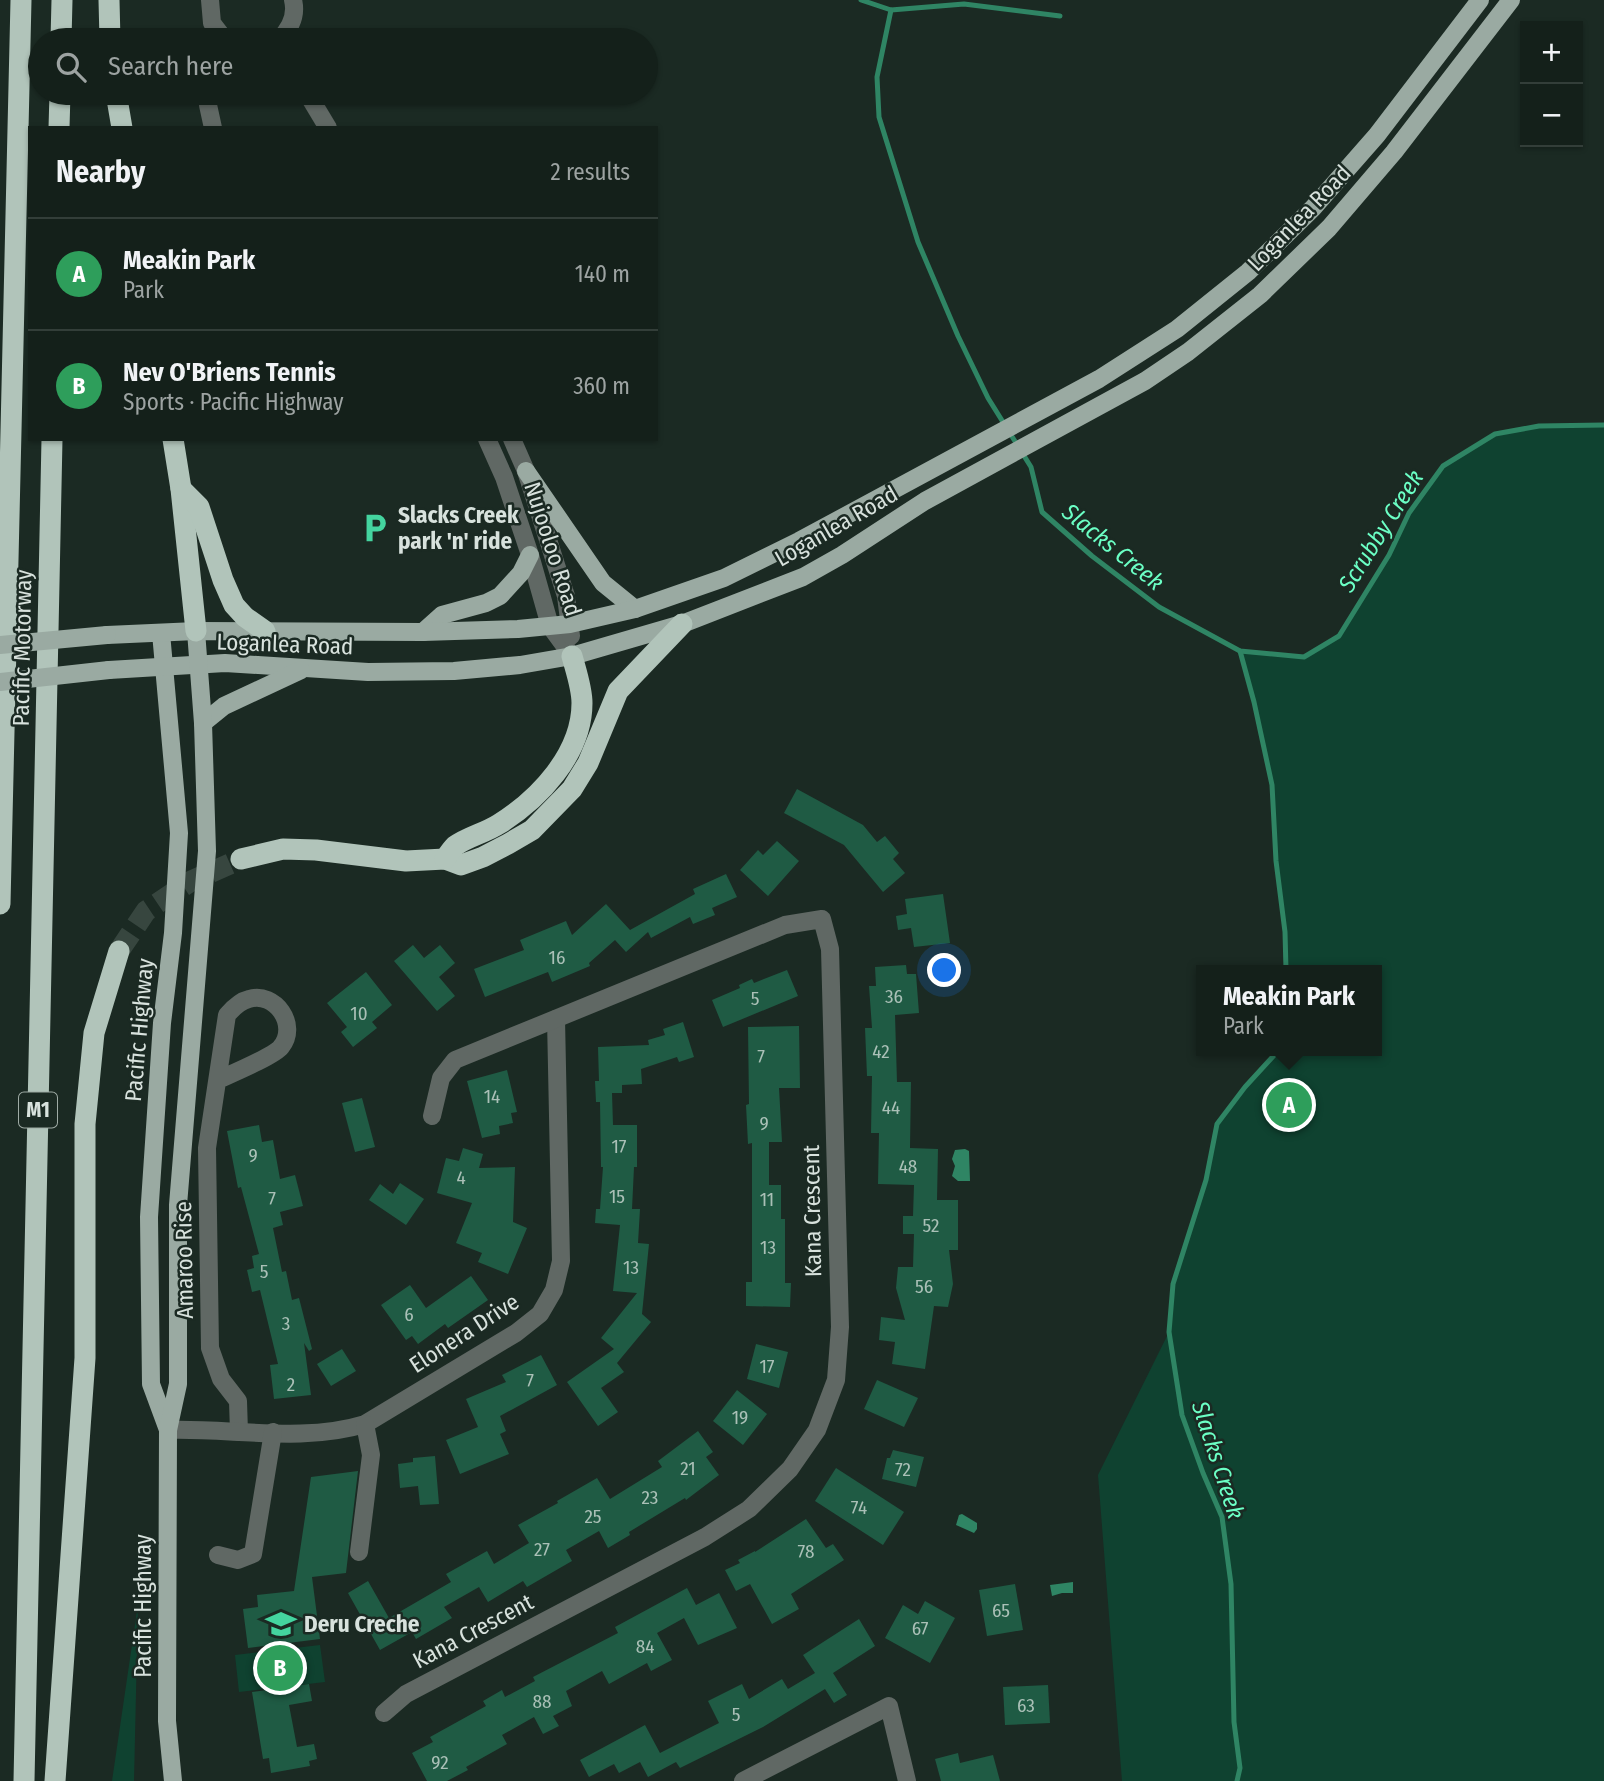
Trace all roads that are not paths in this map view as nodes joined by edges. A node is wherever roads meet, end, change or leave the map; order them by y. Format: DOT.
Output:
graph roads {
  1 [pos="21,0"];
  2 [pos="62,0"];
  3 [pos="109,0"];
  4 [pos="210,0"];
  5 [pos="293,0"];
  6 [pos="1480,0"];
  7 [pos="1511,0"];
  8 [pos="61,28"];
  9 [pos="110,28"];
  10 [pos="216,28"];
  11 [pos="289,28"];
  12 [pos="60,105"];
  13 [pos="118,105"];
  14 [pos="208,105"];
  15 [pos="314,105"];
  16 [pos="59,126"];
  17 [pos="122,126"];
  18 [pos="213,126"];
  19 [pos="326,126"];
  20 [pos="52,441"];
  21 [pos="173,441"];
  22 [pos="489,441"];
  23 [pos="513,441"];
  24 [pos="526,471"];
  25 [pos="180,480"];
  26 [pos="530,555"];
  27 [pos="635,609"];
  28 [pos="570,624"];
  29 [pos="682,624"];
  30 [pos="550,626"];
  31 [pos="196,631"];
  32 [pos="265,631"];
  33 [pos="423,632"];
  34 [pos="161,633"];
  35 [pos="0,645"];
  36 [pos="572,656"];
  37 [pos="199,665"];
  38 [pos="164,667"];
  39 [pos="304,668"];
  40 [pos="0,682"];
  41 [pos="204,723"];
  42 [pos="241,859"];
  43 [pos="444,859"];
  44 [pos="0,904"];
  45 [pos="118,951"];
  46 [pos="556,1019"];
  47 [pos="218,1080"];
  48 [pos="432,1116"];
  49 [pos="365,1424"];
  50 [pos="168,1430"];
  51 [pos="239,1432"];
  52 [pos="273,1432"];
  53 [pos="359,1552"];
  54 [pos="218,1555"];
  55 [pos="384,1713"];
  56 [pos="24,1781"];
  57 [pos="55,1781"];
  58 [pos="173,1781"];
  59 [pos="743,1781"];
  60 [pos="907,1781"];
  1 -- 44 [label="highway, Pacific Motorway"];
  2 -- 8 [label="highway"];
  3 -- 9 [label="highway"];
  4 -- 10 [label="street"];
  5 -- 11 [label="street"];
  6 -- 27 [label="main road, Loganlea Road"];
  7 -- 29 [label="main road, Loganlea Road"];
  12 -- 16 [label="highway"];
  13 -- 17 [label="highway"];
  14 -- 18 [label="street"];
  15 -- 19 [label="street"];
  20 -- 56 [label="highway, Pacific Motorway / M1"];
  21 -- 25 [label="highway"];
  22 -- 26 [label="street, Nujooloo Road"];
  23 -- 24 [label="street, Nujooloo Road"];
  24 -- 27 [label="main road"];
  24 -- 28 [label="street, Nujooloo Road"];
  25 -- 31 [label="highway"];
  25 -- 32 [label="highway"];
  26 -- 30 [label="street, Nujooloo Road"];
  26 -- 33 [label="main road"];
  27 -- 28 [label="main road, Loganlea Road"];
  28 -- 30 [label="main road, Loganlea Road"];
  28 -- 36 [label="street, Nujooloo Road"];
  29 -- 36 [label="main road, Loganlea Road"];
  29 -- 43 [label="highway"];
  30 -- 33 [label="main road, Loganlea Road"];
  30 -- 36 [label="street, Nujooloo Road"];
  31 -- 32 [label="main road, Loganlea Road"];
  31 -- 34 [label="main road, Loganlea Road"];
  31 -- 37 [label="main road, Pacific Highway"];
  32 -- 33 [label="main road, Loganlea Road"];
  34 -- 35 [label="main road, Loganlea Road, bridge"];
  34 -- 38 [label="main road, Pacific Highway"];
  36 -- 39 [label="main road, Loganlea Road"];
  36 -- 43 [label="highway"];
  37 -- 38 [label="main road, Loganlea Road"];
  37 -- 39 [label="main road, Loganlea Road"];
  37 -- 41 [label="main road, Pacific Highway"];
  38 -- 40 [label="main road, Loganlea Road, bridge"];
  38 -- 50 [label="main road, Pacific Highway"];
  39 -- 41 [label="main road"];
  41 -- 50 [label="main road, Pacific Highway"];
  42 -- 43 [label="highway"];
  45 -- 57 [label="highway"];
  46 -- 48 [label="street, Kana Crescent"];
  46 -- 49 [label="street, Elonera Drive"];
  46 -- 55 [label="street, Kana Crescent"];
  47 -- 47 [label="street, Amaroo Rise"];
  47 -- 51 [label="street, Amaroo Rise"];
  49 -- 52 [label="street, Elonera Drive"];
  49 -- 53 [label="street"];
  50 -- 51 [label="street, Elonera Drive"];
  50 -- 58 [label="main road, Pacific Highway"];
  51 -- 52 [label="street, Elonera Drive"];
  52 -- 54 [label="street"];
  59 -- 60 [label="street"];
}
